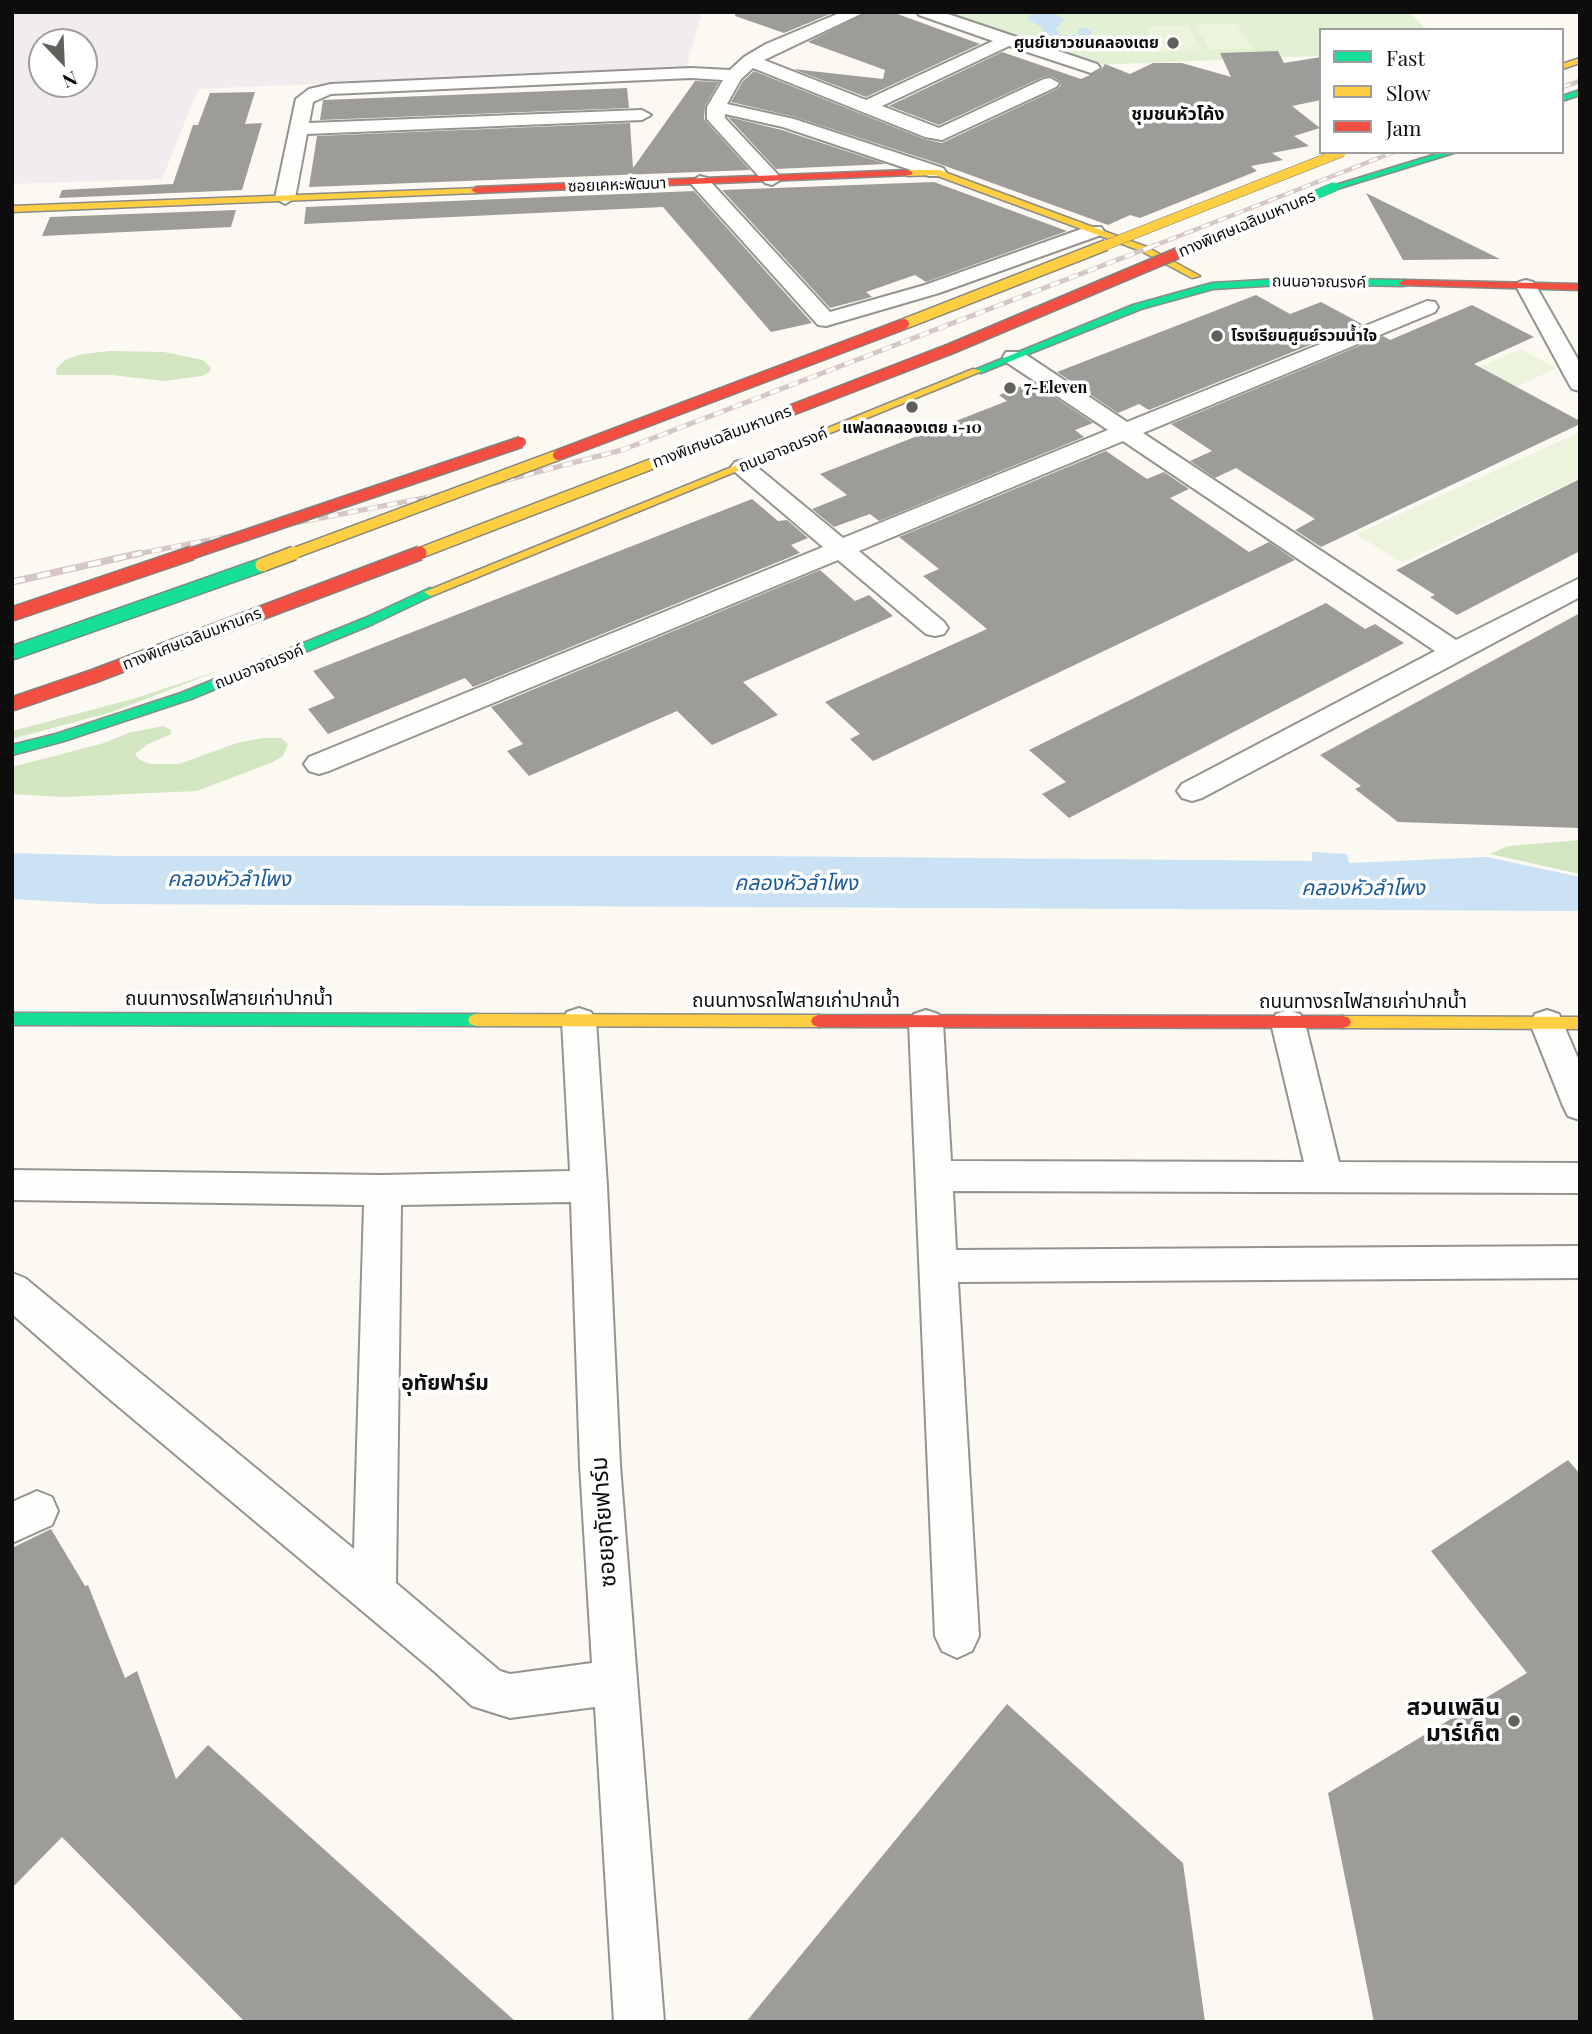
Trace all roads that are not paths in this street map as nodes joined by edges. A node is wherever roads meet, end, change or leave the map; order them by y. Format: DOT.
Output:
graph roads {
  1 [pos="857,12"];
  2 [pos="925,12"];
  3 [pos="1008,40"];
  4 [pos="750,61"];
  5 [pos="1091,68"];
  6 [pos="734,76"];
  7 [pos="1050,83"];
  8 [pos="867,106"];
  9 [pos="716,107"];
  10 [pos="642,115"];
  11 [pos="900,120"];
  12 [pos="300,129"];
  13 [pos="850,144"];
  14 [pos="1337,154"];
  15 [pos="1419,154"];
  16 [pos="1446,154"];
  17 [pos="936,172"];
  18 [pos="772,179"];
  19 [pos="699,182"];
  20 [pos="1334,187"];
  21 [pos="285,198"];
  22 [pos="12,209"];
  23 [pos="1094,232"];
  24 [pos="1580,280"];
  25 [pos="1206,282"];
  26 [pos="1526,286"];
  27 [pos="1580,286"];
  28 [pos="1427,307"];
  29 [pos="1014,357"];
  30 [pos="792,368"];
  31 [pos="1580,384"];
  32 [pos="667,396"];
  33 [pos="1126,431"];
  34 [pos="537,436"];
  35 [pos="736,462"];
  36 [pos="841,549"];
  37 [pos="1580,586"];
  38 [pos="382,597"];
  39 [pos="12,614"];
  40 [pos="935,628"];
  41 [pos="1455,652"];
  42 [pos="12,653"];
  43 [pos="12,704"];
  44 [pos="12,750"];
  45 [pos="319,764"];
  46 [pos="1192,791"];
  47 [pos="12,1019"];
  48 [pos="579,1021"];
  49 [pos="926,1023"];
  50 [pos="1288,1023"];
  51 [pos="1564,1023"];
  52 [pos="1580,1106"];
  53 [pos="936,1176"];
  54 [pos="1325,1177"];
  55 [pos="1580,1178"];
  56 [pos="12,1185"];
  57 [pos="589,1186"];
  58 [pos="383,1190"];
  59 [pos="1580,1262"];
  60 [pos="939,1266"];
  61 [pos="12,1290"];
  62 [pos="374,1592"];
  63 [pos="957,1636"];
  64 [pos="615,1682"];
  65 [pos="639,2022"];
  1 -- 4 [label="street"];
  2 -- 3 [label="street"];
  3 -- 5 [label="street"];
  3 -- 8 [label="street"];
  4 -- 6 [label="street"];
  4 -- 8 [label="street"];
  6 -- 9 [label="street"];
  6 -- 12 [label="street"];
  7 -- 11 [label="street"];
  8 -- 11 [label="street"];
  9 -- 13 [label="street"];
  9 -- 18 [label="street"];
  10 -- 12 [label="street"];
  11 -- 13 [label="street"];
  12 -- 21 [label="street"];
  13 -- 17 [label="street"];
  14 -- 30 [label="main road, ทางพิเศษเฉลิมมหานคร, bridge"];
  15 -- 20 [label="main road, ทางพิเศษเฉลิมมหานคร"];
  16 -- 20 [label="main road"];
  17 -- 18 [label="main road, ซอยเคหะพัฒนา"];
  17 -- 23 [label="main road, ซอยเคหะพัฒนา"];
  18 -- 19 [label="main road, ซอยเคหะพัฒนา"];
  19 -- 21 [label="main road, ซอยเคหะพัฒนา"];
  19 -- 23 [label="street"];
  20 -- 43 [label="main road, ทางพิเศษเฉลิมมหานคร, bridge"];
  21 -- 22 [label="main road, ซอยเคหะพัฒนา"];
  23 -- 25 [label="main road, ซอยเคหะพัฒนา"];
  24 -- 25 [label="main road, ถนนอาจณรงค์"];
  25 -- 26 [label="main road, ถนนอาจณรงค์"];
  25 -- 29 [label="main road, ถนนอาจณรงค์"];
  25 -- 35 [label="main road, ถนนอาจณรงค์"];
  26 -- 27 [label="main road, ถนนอาจณรงค์"];
  26 -- 31 [label="street"];
  28 -- 33 [label="street"];
  29 -- 33 [label="street"];
  29 -- 35 [label="main road, ถนนอาจณรงค์"];
  30 -- 32 [label="main road, bridge"];
  30 -- 42 [label="main road, ทางพิเศษเฉลิมมหานคร, bridge"];
  33 -- 36 [label="street"];
  33 -- 41 [label="street"];
  34 -- 39 [label="main road, bridge"];
  35 -- 36 [label="street"];
  35 -- 38 [label="main road, ถนนอาจณรงค์"];
  35 -- 44 [label="main road, ถนนอาจณรงค์"];
  36 -- 40 [label="street"];
  36 -- 45 [label="street"];
  37 -- 41 [label="street"];
  41 -- 46 [label="street"];
  47 -- 48 [label="main road, ถนนทางรถไฟสายเก่าปากน้ำ"];
  48 -- 49 [label="main road, ถนนทางรถไฟสายเก่าปากน้ำ"];
  48 -- 57 [label="street, ซอยอุทัยฟาร์ม"];
  49 -- 50 [label="main road, ถนนทางรถไฟสายเก่าปากน้ำ"];
  49 -- 53 [label="street"];
  50 -- 51 [label="main road, ถนนทางรถไฟสายเก่าปากน้ำ"];
  50 -- 54 [label="street"];
  51 -- 52 [label="street"];
  53 -- 54 [label="street"];
  53 -- 60 [label="street"];
  54 -- 55 [label="street"];
  56 -- 58 [label="street"];
  57 -- 58 [label="street"];
  57 -- 64 [label="street, ซอยอุทัยฟาร์ม"];
  58 -- 62 [label="street"];
  59 -- 60 [label="street"];
  60 -- 63 [label="street"];
  61 -- 62 [label="street"];
  62 -- 64 [label="street"];
  64 -- 65 [label="street, ซอยอุทัยฟาร์ม"];
}
